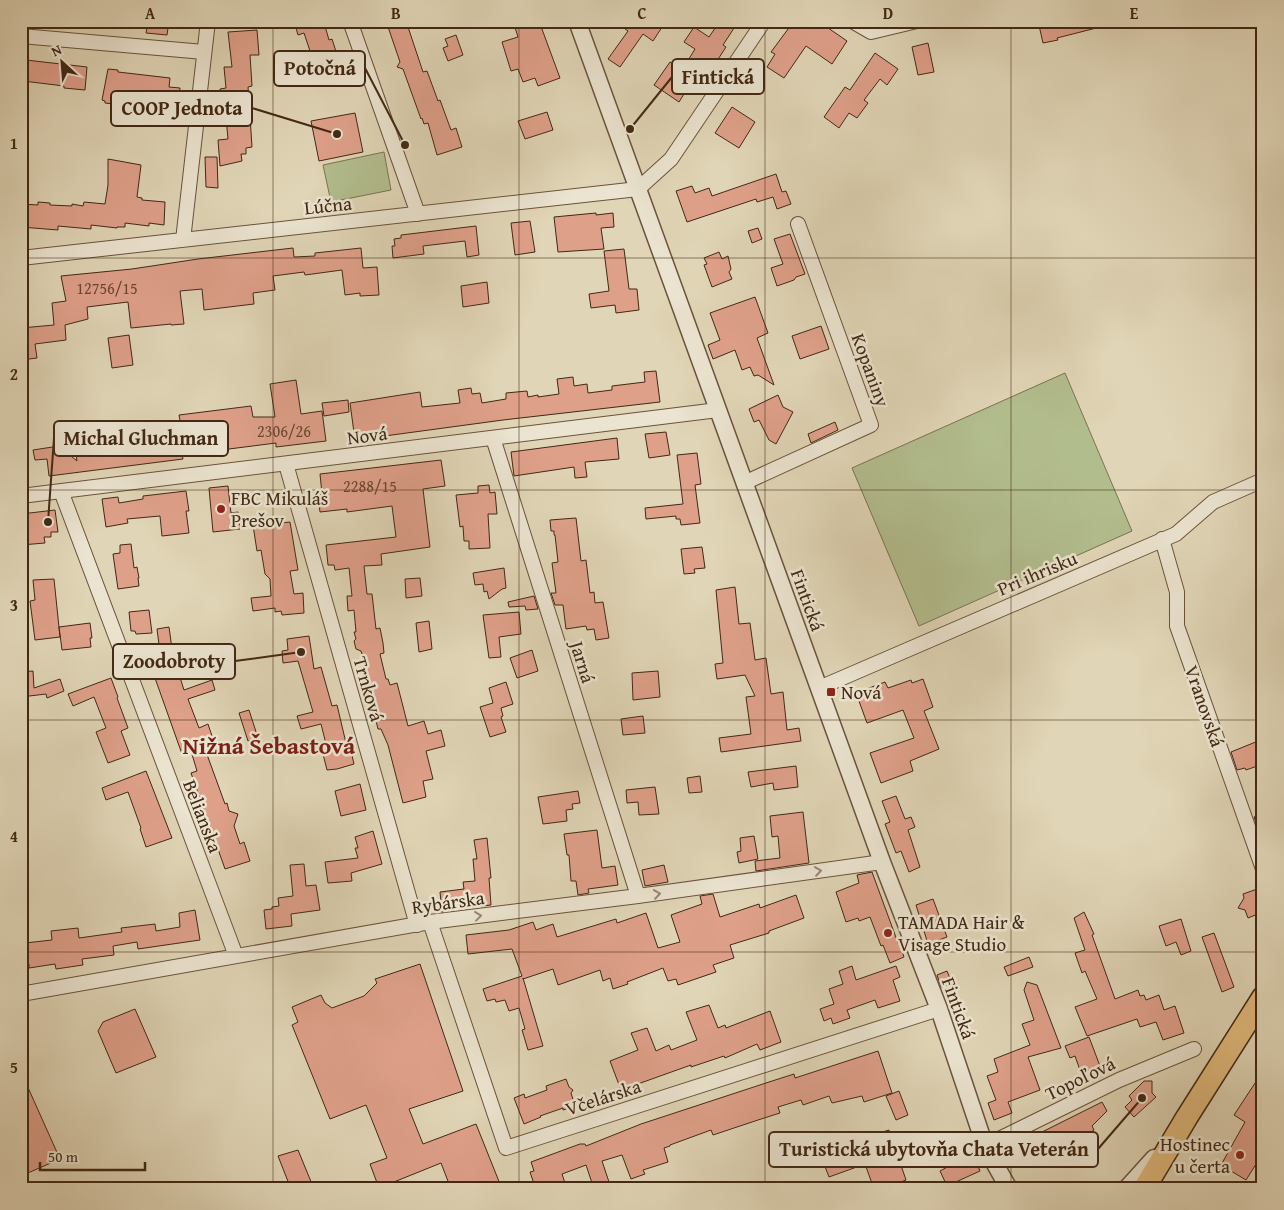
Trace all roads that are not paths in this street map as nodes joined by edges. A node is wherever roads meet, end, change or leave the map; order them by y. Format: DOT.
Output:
graph roads {
  1 [pos="208,21"];
  2 [pos="350,21"];
  3 [pos="577,21"];
  4 [pos="764,21"];
  5 [pos="852,21"];
  6 [pos="917,21"];
  7 [pos="21,36"];
  8 [pos="204,52"];
  9 [pos="638,189"];
  10 [pos="418,214"];
  11 [pos="798,224"];
  12 [pos="183,240"];
  13 [pos="21,258"];
  14 [pos="718,410"];
  15 [pos="493,438"];
  16 [pos="286,464"];
  17 [pos="1263,480"];
  18 [pos="744,483"];
  19 [pos="61,491"];
  20 [pos="21,496"];
  21 [pos="1162,540"];
  22 [pos="819,688"];
  23 [pos="882,862"];
  24 [pos="1263,869"];
  25 [pos="638,896"];
  26 [pos="424,924"];
  27 [pos="236,956"];
  28 [pos="21,994"];
  29 [pos="1260,1004"];
  30 [pos="939,1009"];
  31 [pos="1194,1049"];
  32 [pos="1184,1122"];
  33 [pos="985,1146"];
  34 [pos="1008,1189"];
  35 [pos="1126,1189"];
  36 [pos="1144,1189"];
  1 -- 8 [label="street"];
  2 -- 10 [label="street"];
  3 -- 9 [label="street, Fintická"];
  4 -- 9 [label="street"];
  5 -- 6 [label="street"];
  7 -- 8 [label="street"];
  8 -- 12 [label="street"];
  9 -- 10 [label="street, Lúčna"];
  9 -- 14 [label="street, Fintická"];
  10 -- 12 [label="street, Lúčna"];
  11 -- 18 [label="street, Kopaniny"];
  12 -- 13 [label="street, Lúčna"];
  14 -- 15 [label="street, Nová"];
  14 -- 18 [label="street, Fintická"];
  15 -- 16 [label="street, Nová"];
  15 -- 25 [label="street, Jarná"];
  16 -- 19 [label="street, Nová"];
  16 -- 26 [label="street, Trnková"];
  17 -- 21 [label="street, Pri ihrisku"];
  18 -- 22 [label="street, Fintická"];
  19 -- 20 [label="street, Nová"];
  19 -- 27 [label="street, Belianska"];
  21 -- 22 [label="street, Pri ihrisku"];
  21 -- 24 [label="street, Vranovská"];
  22 -- 23 [label="street, Fintická"];
  25 -- 23 [label="street, Rybárska, one-way"];
  23 -- 30 [label="street, Fintická"];
  26 -- 25 [label="street, Rybárska, one-way"];
  26 -- 27 [label="street, Rybárska"];
  26 -- 30 [label="street, Včelárska"];
  27 -- 28 [label="street, Rybárska"];
  29 -- 32 [label="main road"];
  30 -- 33 [label="street, Fintická"];
  31 -- 33 [label="street, Topoľová"];
  32 -- 35 [label="street"];
  32 -- 36 [label="main road"];
  33 -- 34 [label="street, Fintická"];
}
